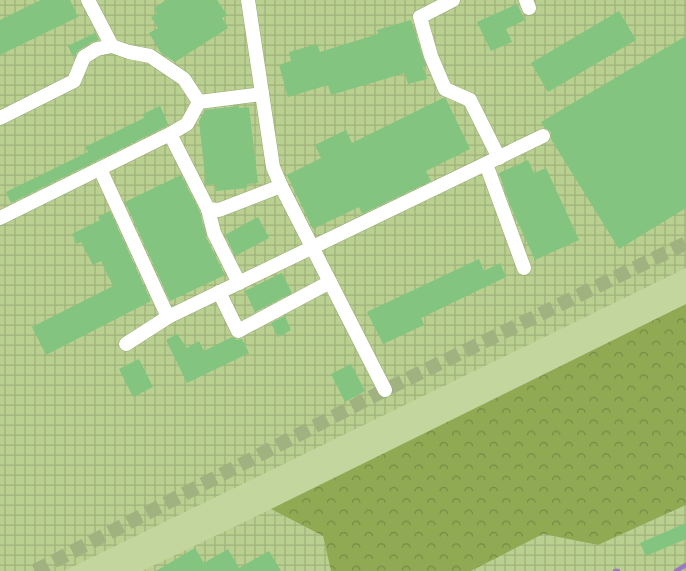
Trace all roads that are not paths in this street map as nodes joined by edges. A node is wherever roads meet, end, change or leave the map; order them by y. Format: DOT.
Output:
graph roads {
  1 [pos="88,0"];
  2 [pos="453,0"];
  3 [pos="251,1"];
  4 [pos="112,46"];
  5 [pos="262,94"];
  6 [pos="199,102"];
  7 [pos="0,118"];
  8 [pos="170,134"];
  9 [pos="543,136"];
  10 [pos="499,158"];
  11 [pos="486,164"];
  12 [pos="100,170"];
  13 [pos="281,186"];
  14 [pos="208,208"];
  15 [pos="1,214"];
  16 [pos="313,247"];
  17 [pos="524,268"];
  18 [pos="330,282"];
  19 [pos="239,283"];
  20 [pos="219,292"];
  21 [pos="168,317"];
  22 [pos="126,344"];
  23 [pos="385,390"];
  1 -- 4 [label="lane"];
  2 -- 10 [label="lane"];
  3 -- 5 [label="lane"];
  4 -- 6 [label="lane"];
  4 -- 7 [label="lane"];
  5 -- 6 [label="lane"];
  5 -- 13 [label="lane"];
  6 -- 8 [label="lane"];
  8 -- 12 [label="lane"];
  8 -- 14 [label="lane"];
  9 -- 10 [label="lane"];
  10 -- 11 [label="lane"];
  11 -- 16 [label="lane"];
  11 -- 17 [label="lane"];
  12 -- 15 [label="lane"];
  12 -- 21 [label="lane"];
  13 -- 14 [label="lane"];
  13 -- 16 [label="lane"];
  14 -- 19 [label="lane"];
  16 -- 18 [label="lane"];
  16 -- 19 [label="lane"];
  18 -- 20 [label="lane"];
  18 -- 23 [label="lane"];
  19 -- 20 [label="lane"];
  20 -- 21 [label="lane"];
  21 -- 22 [label="lane"];
}
